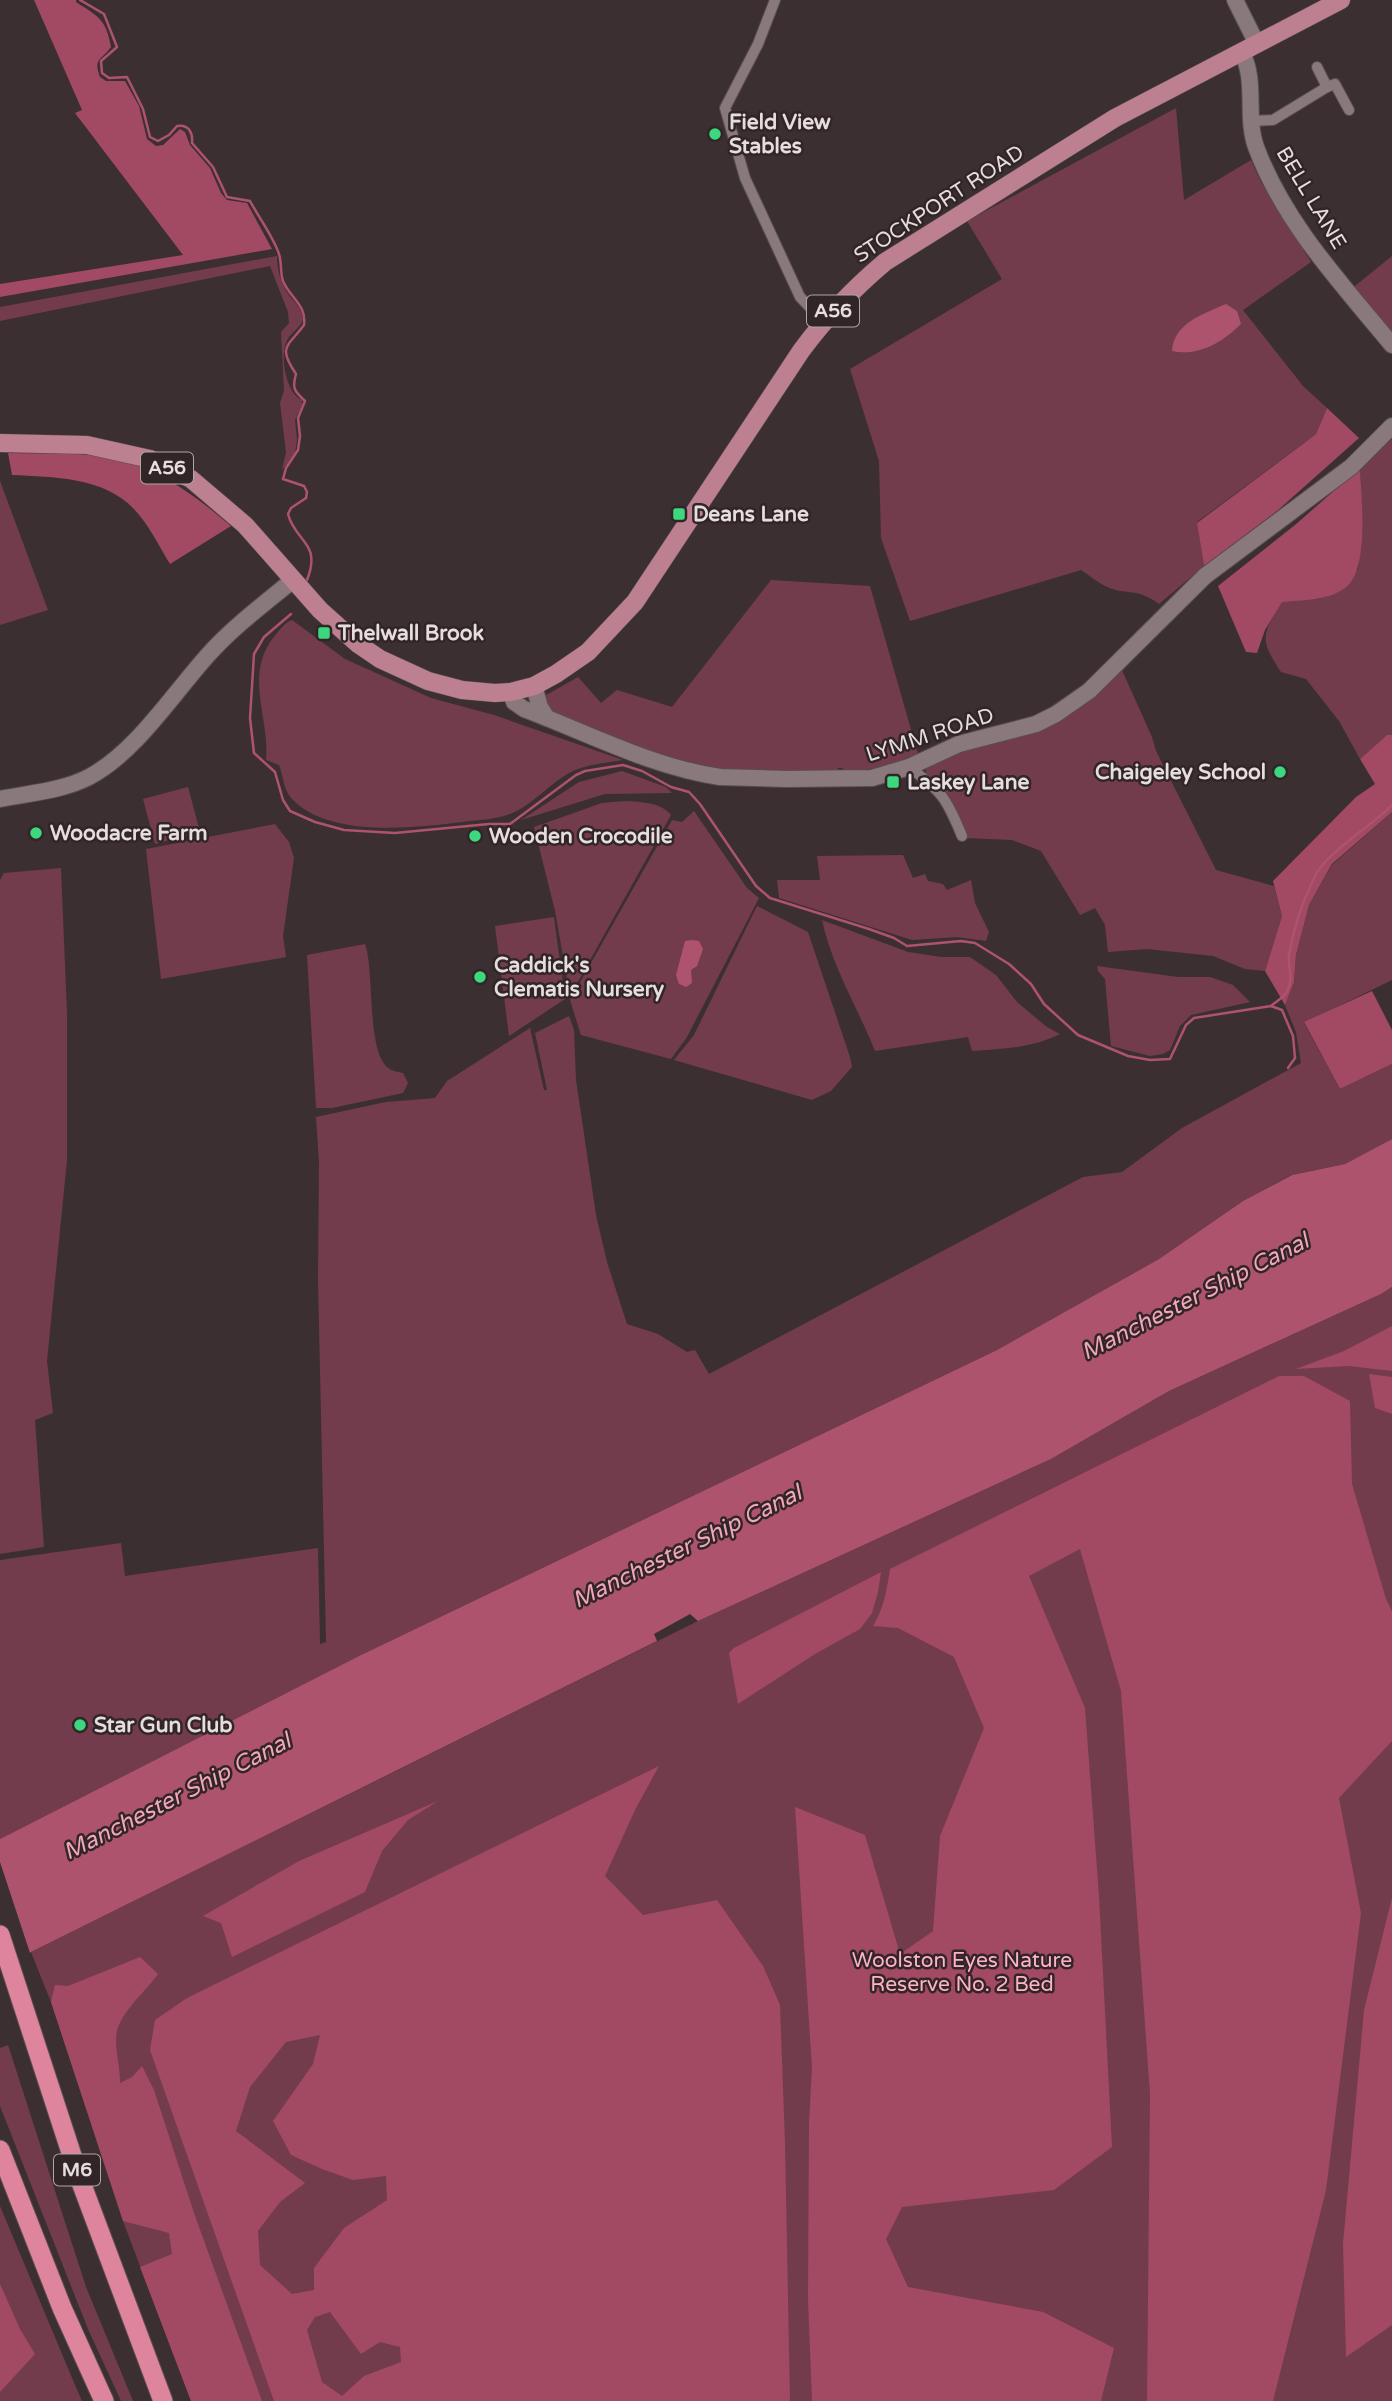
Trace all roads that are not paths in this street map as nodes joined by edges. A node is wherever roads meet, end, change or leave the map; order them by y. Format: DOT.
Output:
graph roads {
  1 [pos="775,0"];
  2 [pos="1235,0"];
  3 [pos="1341,0"];
  4 [pos="1250,49"];
  5 [pos="1317,66"];
  6 [pos="1327,87"];
  7 [pos="1349,110"];
  8 [pos="1250,121"];
  9 [pos="823,321"];
  10 [pos="1392,345"];
  11 [pos="1392,426"];
  12 [pos="0,443"];
  13 [pos="293,580"];
  14 [pos="534,686"];
  15 [pos="510,692"];
  16 [pos="547,718"];
  17 [pos="909,767"];
  18 [pos="0,799"];
  19 [pos="962,836"];
  20 [pos="0,1935"];
  21 [pos="0,2150"];
  22 [pos="104,2401"];
  23 [pos="163,2401"];
  1 -- 9 [label="street"];
  2 -- 4 [label="main road, BELL LANE"];
  3 -- 4 [label="main road, STOCKPORT ROAD / A56"];
  4 -- 8 [label="main road, BELL LANE"];
  4 -- 9 [label="main road, STOCKPORT ROAD / A56"];
  5 -- 6 [label="street"];
  6 -- 7 [label="street"];
  6 -- 8 [label="street"];
  8 -- 10 [label="main road, BELL LANE"];
  9 -- 14 [label="main road, STOCKPORT ROAD / A56"];
  11 -- 17 [label="main road, LYMM ROAD"];
  12 -- 13 [label="main road, A56"];
  13 -- 15 [label="main road, STOCKPORT ROAD / A56"];
  13 -- 18 [label="main road"];
  14 -- 15 [label="main road, STOCKPORT ROAD / A56"];
  14 -- 16 [label="main road"];
  15 -- 16 [label="main road, LYMM ROAD"];
  16 -- 17 [label="main road, LYMM ROAD"];
  17 -- 19 [label="street"];
  20 -- 23 [label="highway, M6"];
  21 -- 22 [label="highway"];
}
